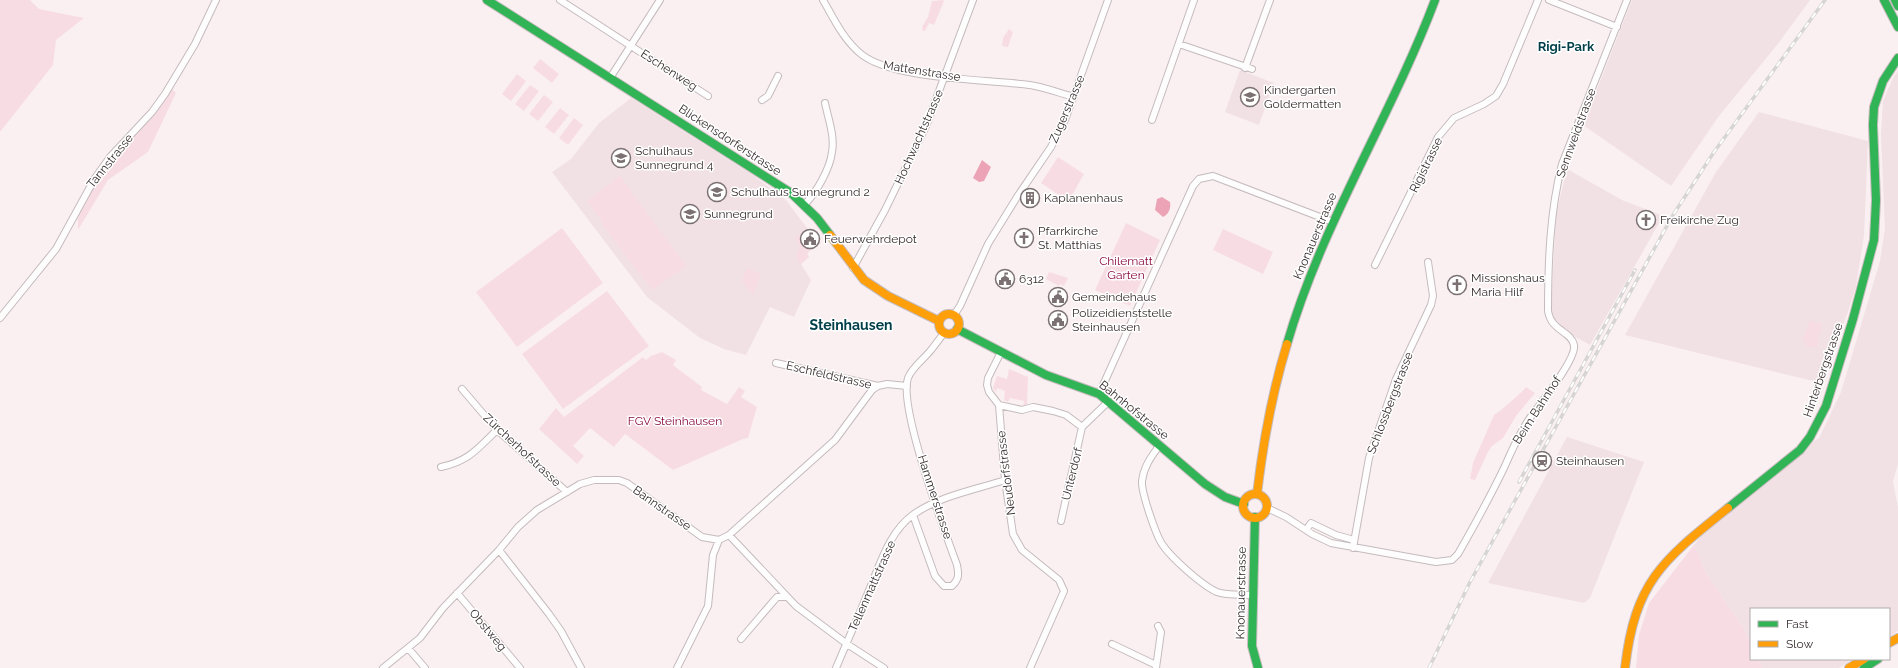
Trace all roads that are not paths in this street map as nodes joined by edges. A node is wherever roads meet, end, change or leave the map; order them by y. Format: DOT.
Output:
graph roads {
  1 [pos="216,0"];
  2 [pos="487,0"];
  3 [pos="560,0"];
  4 [pos="660,0"];
  5 [pos="823,0"];
  6 [pos="973,0"];
  7 [pos="1108,0"];
  8 [pos="1194,0"];
  9 [pos="1270,0"];
  10 [pos="1435,0"];
  11 [pos="1538,0"];
  12 [pos="1549,0"];
  13 [pos="1627,0"];
  14 [pos="1884,0"];
  15 [pos="1895,0"];
  16 [pos="1898,6"];
  17 [pos="1617,27"];
  18 [pos="1898,27"];
  19 [pos="1179,44"];
  20 [pos="631,45"];
  21 [pos="1898,58"];
  22 [pos="1245,68"];
  23 [pos="1252,69"];
  24 [pos="778,76"];
  25 [pos="945,76"];
  26 [pos="610,78"];
  27 [pos="708,96"];
  28 [pos="1074,97"];
  29 [pos="762,100"];
  30 [pos="825,103"];
  31 [pos="1152,120"];
  32 [pos="805,204"];
  33 [pos="1333,222"];
  34 [pos="1428,262"];
  35 [pos="1375,265"];
  36 [pos="853,268"];
  37 [pos="954,316"];
  38 [pos="0,318"];
  39 [pos="939,321"];
  40 [pos="957,329"];
  41 [pos="944,332"];
  42 [pos="1568,336"];
  43 [pos="1001,352"];
  44 [pos="776,363"];
  45 [pos="878,386"];
  46 [pos="906,386"];
  47 [pos="462,389"];
  48 [pos="1099,394"];
  49 [pos="1108,402"];
  50 [pos="999,405"];
  51 [pos="1082,427"];
  52 [pos="497,430"];
  53 [pos="1159,446"];
  54 [pos="441,467"];
  55 [pos="1005,480"];
  56 [pos="567,492"];
  57 [pos="1257,494"];
  58 [pos="935,502"];
  59 [pos="1244,504"];
  60 [pos="1267,508"];
  61 [pos="913,515"];
  62 [pos="1254,517"];
  63 [pos="1061,521"];
  64 [pos="1306,530"];
  65 [pos="729,535"];
  66 [pos="719,540"];
  67 [pos="1354,540"];
  68 [pos="1353,548"];
  69 [pos="499,550"];
  70 [pos="457,593"];
  71 [pos="1254,595"];
  72 [pos="786,597"];
  73 [pos="1158,626"];
  74 [pos="741,639"];
  75 [pos="847,644"];
  76 [pos="1112,644"];
  77 [pos="408,648"];
  78 [pos="1862,660"];
  79 [pos="1876,660"];
  80 [pos="1156,666"];
  81 [pos="383,668"];
  82 [pos="425,668"];
  83 [pos="520,668"];
  84 [pos="581,668"];
  85 [pos="677,668"];
  86 [pos="836,668"];
  87 [pos="884,668"];
  88 [pos="1030,668"];
  89 [pos="1258,668"];
  90 [pos="1625,668"];
  91 [pos="1849,668"];
  92 [pos="1864,668"];
  1 -- 38 [label="street, Tannstrasse"];
  2 -- 26 [label="main road, Blickensdorferstrasse"];
  3 -- 20 [label="street, Eschenweg"];
  4 -- 20 [label="street"];
  5 -- 25 [label="street, Mattenstrasse"];
  6 -- 25 [label="street, Hochwachtstrasse"];
  7 -- 28 [label="street, Zugerstrasse"];
  8 -- 19 [label="street"];
  9 -- 22 [label="street"];
  10 -- 33 [label="main road, Knonauerstrasse"];
  11 -- 35 [label="street, Rigistrasse"];
  12 -- 17 [label="street"];
  13 -- 17 [label="street, Sennweidstrasse"];
  14 -- 18 [label="main road"];
  15 -- 16 [label="main road"];
  17 -- 42 [label="street, Sennweidstrasse"];
  19 -- 22 [label="street"];
  19 -- 31 [label="street"];
  20 -- 26 [label="street"];
  20 -- 27 [label="street, Eschenweg"];
  21 -- 90 [label="main road, Hinterbergstrasse"];
  22 -- 23 [label="street"];
  24 -- 29 [label="street"];
  25 -- 28 [label="street, Mattenstrasse"];
  25 -- 36 [label="street, Hochwachtstrasse"];
  26 -- 32 [label="main road, Blickensdorferstrasse"];
  28 -- 37 [label="street, Zugerstrasse"];
  30 -- 32 [label="street"];
  32 -- 36 [label="main road, Blickensdorferstrasse"];
  33 -- 48 [label="street"];
  33 -- 57 [label="main road, Knonauerstrasse"];
  34 -- 67 [label="street, Schlossbergstrasse"];
  36 -- 39 [label="main road, Blickensdorferstrasse"];
  37 -- 39 [label="main road"];
  37 -- 40 [label="main road"];
  39 -- 41 [label="main road"];
  40 -- 41 [label="main road"];
  40 -- 43 [label="main road, Bahnhofstrasse"];
  41 -- 46 [label="street"];
  42 -- 68 [label="street, Beim Bahnhof"];
  43 -- 48 [label="main road, Bahnhofstrasse"];
  43 -- 50 [label="street, Neudorfstrasse"];
  44 -- 45 [label="street, Eschfeldstrasse"];
  45 -- 46 [label="street, Eschfeldstrasse"];
  45 -- 65 [label="street"];
  46 -- 58 [label="street, Hammerstrasse"];
  47 -- 52 [label="street, Zürcherhofstrasse"];
  48 -- 49 [label="main road, Bahnhofstrasse"];
  49 -- 51 [label="street"];
  49 -- 53 [label="main road, Bahnhofstrasse"];
  50 -- 51 [label="street"];
  50 -- 55 [label="street, Neudorfstrasse"];
  51 -- 63 [label="street, Unterdorf"];
  52 -- 54 [label="street"];
  52 -- 56 [label="street, Zürcherhofstrasse"];
  53 -- 59 [label="main road, Bahnhofstrasse"];
  53 -- 71 [label="street"];
  55 -- 58 [label="street, Tellenmattstrasse"];
  55 -- 88 [label="street, Neudorfstrasse"];
  56 -- 66 [label="street, Bannstrasse"];
  56 -- 69 [label="street, Bannstrasse"];
  57 -- 59 [label="main road"];
  57 -- 60 [label="main road"];
  58 -- 61 [label="street, Tellenmattstrasse"];
  58 -- 61 [label="street, Hammerstrasse"];
  59 -- 62 [label="main road"];
  60 -- 62 [label="main road"];
  60 -- 64 [label="street"];
  61 -- 75 [label="street, Tellenmattstrasse"];
  62 -- 71 [label="main road, Knonauerstrasse"];
  64 -- 67 [label="street"];
  64 -- 68 [label="street"];
  65 -- 66 [label="street"];
  65 -- 72 [label="street"];
  66 -- 85 [label="street"];
  67 -- 68 [label="street, Schlossbergstrasse"];
  69 -- 70 [label="street, Bannstrasse"];
  69 -- 84 [label="street"];
  70 -- 77 [label="street, Bannstrasse"];
  70 -- 83 [label="street, Obstweg"];
  71 -- 89 [label="main road, Knonauerstrasse"];
  72 -- 74 [label="street"];
  72 -- 75 [label="street"];
  73 -- 80 [label="street"];
  75 -- 86 [label="street, Tellenmattstrasse"];
  75 -- 87 [label="street"];
  76 -- 80 [label="street"];
  77 -- 81 [label="street, Bannstrasse"];
  77 -- 82 [label="street"];
  78 -- 91 [label="main road"];
  79 -- 92 [label="main road"];
}
